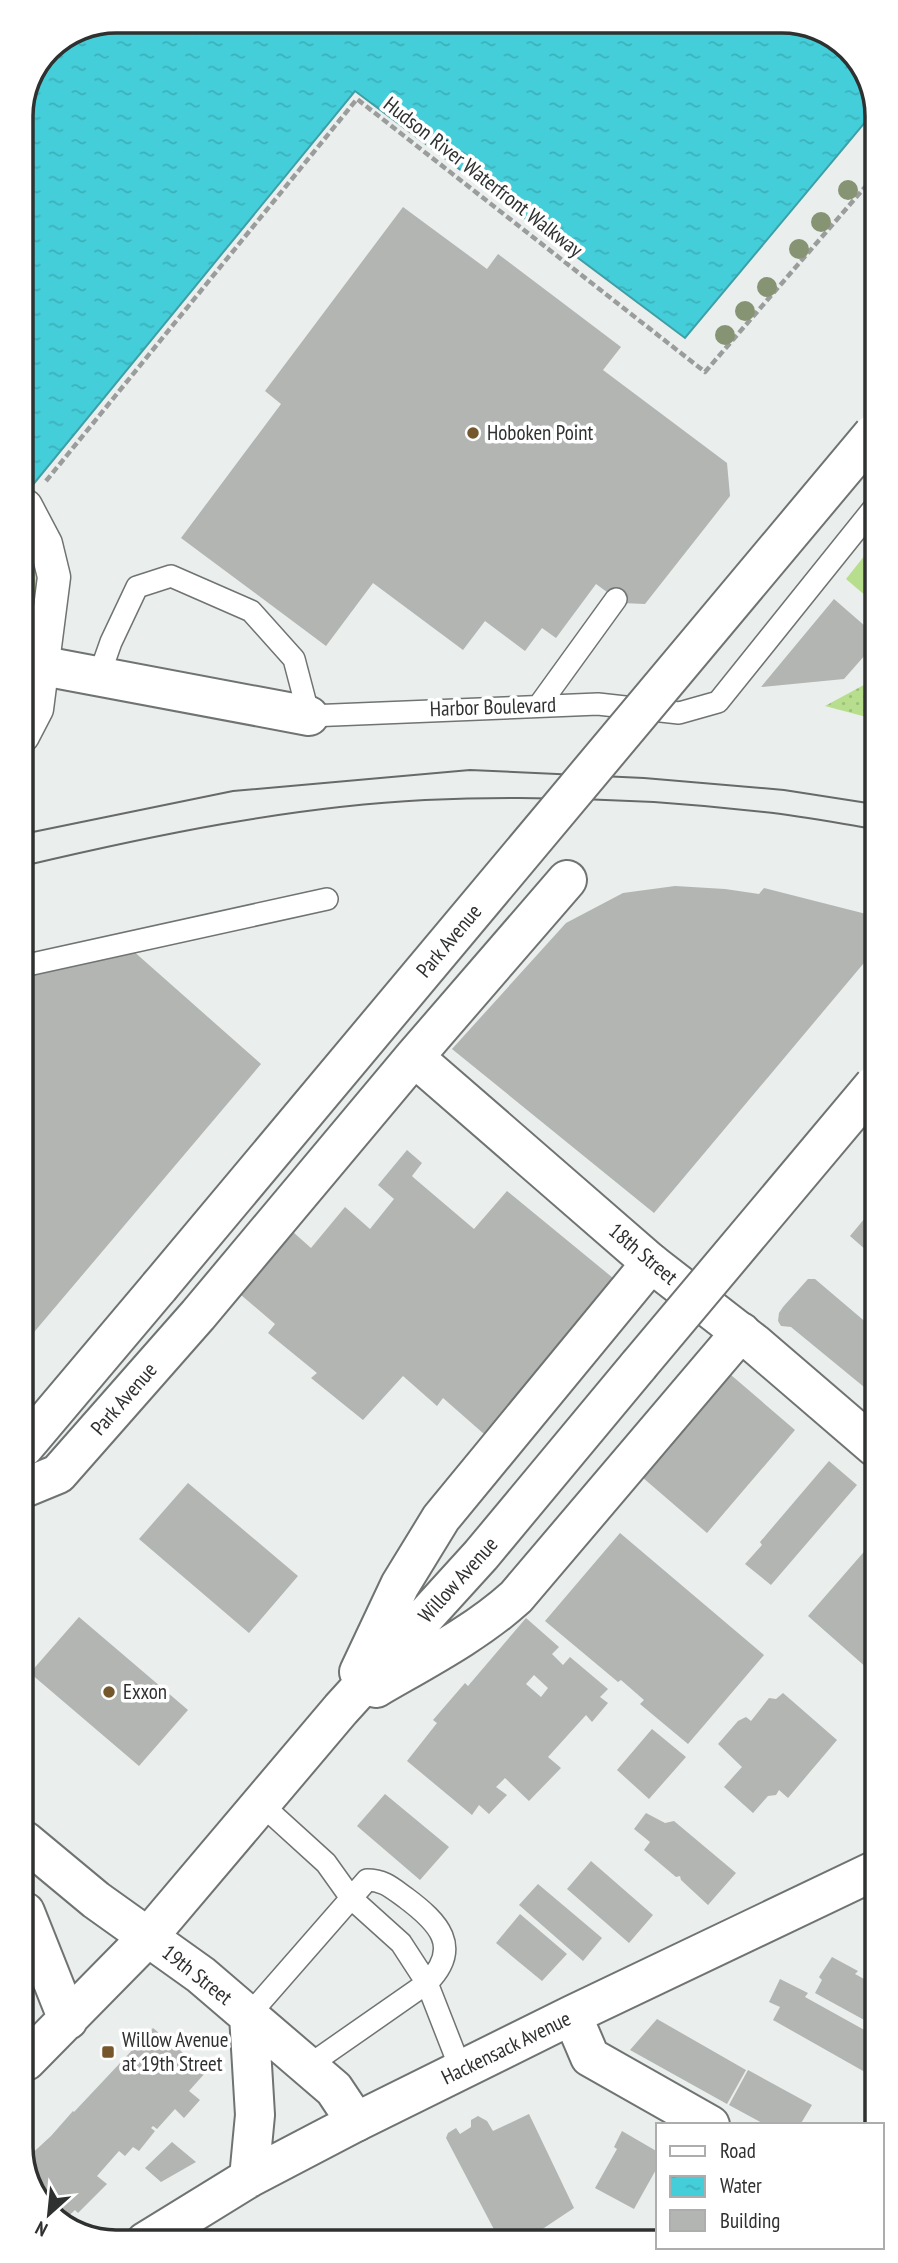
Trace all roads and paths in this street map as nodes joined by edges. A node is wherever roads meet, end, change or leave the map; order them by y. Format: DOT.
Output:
graph roads {
  1 [pos="865,187"];
  2 [pos="865,444"];
  3 [pos="33,497"];
  4 [pos="33,519"];
  5 [pos="865,519"];
  6 [pos="616,599"];
  7 [pos="33,664"];
  8 [pos="99,676"];
  9 [pos="540,704"];
  10 [pos="309,716"];
  11 [pos="33,717"];
  12 [pos="567,880"];
  13 [pos="327,899"];
  14 [pos="33,964"];
  15 [pos="414,1056"];
  16 [pos="865,1096"];
  17 [pos="651,1263"];
  18 [pos="741,1332"];
  19 [pos="33,1436"];
  20 [pos="865,1438"];
  21 [pos="33,1484"];
  22 [pos="341,1709"];
  23 [pos="261,1804"];
  24 [pos="33,1847"];
  25 [pos="865,1875"];
  26 [pos="351,1898"];
  27 [pos="33,1932"];
  28 [pos="148,1937"];
  29 [pos="428,1983"];
  30 [pos="249,2015"];
  31 [pos="572,2015"];
  32 [pos="68,2020"];
  33 [pos="33,2055"];
  34 [pos="308,2066"];
  35 [pos="461,2070"];
  36 [pos="356,2122"];
  37 [pos="706,2123"];
  38 [pos="248,2178"];
  39 [pos="164,2230"];
  1 -- 3 [label="path, Hudson River Waterfront Walkway"];
  2 -- 19 [label="main road, Park Avenue, bridge"];
  4 -- 7 [label="street"];
  5 -- 9 [label="lane, Harbor Boulevard"];
  6 -- 9 [label="lane"];
  7 -- 8 [label="main road, Harbor Boulevard"];
  7 -- 11 [label="street"];
  8 -- 10 [label="main road, Harbor Boulevard"];
  8 -- 10 [label="lane"];
  9 -- 10 [label="lane, Harbor Boulevard"];
  12 -- 15 [label="main road, Park Avenue"];
  13 -- 14 [label="lane"];
  15 -- 17 [label="main road, 18th Street"];
  15 -- 21 [label="main road, Park Avenue"];
  16 -- 22 [label="main road, Willow Avenue, bridge"];
  17 -- 18 [label="main road, 18th Street"];
  17 -- 22 [label="main road"];
  18 -- 20 [label="main road, 18th Street"];
  18 -- 22 [label="main road"];
  22 -- 23 [label="main road, Willow Avenue"];
  23 -- 26 [label="lane"];
  23 -- 28 [label="main road, Willow Avenue"];
  24 -- 28 [label="main road, 19th Street"];
  25 -- 31 [label="main road, Hackensack Avenue"];
  26 -- 29 [label="lane"];
  26 -- 29 [label="lane"];
  26 -- 30 [label="lane"];
  27 -- 32 [label="main road"];
  28 -- 30 [label="main road, 19th Street"];
  28 -- 32 [label="main road, Willow Avenue"];
  29 -- 34 [label="lane"];
  29 -- 35 [label="lane"];
  30 -- 34 [label="main road, 19th Street"];
  30 -- 38 [label="main road"];
  31 -- 35 [label="main road, Hackensack Avenue"];
  31 -- 37 [label="main road"];
  32 -- 33 [label="main road, Willow Avenue"];
  34 -- 36 [label="main road, 19th Street"];
  35 -- 36 [label="main road, Hackensack Avenue"];
  36 -- 38 [label="main road, Hackensack Avenue"];
  38 -- 39 [label="main road, Hackensack Avenue"];
}
